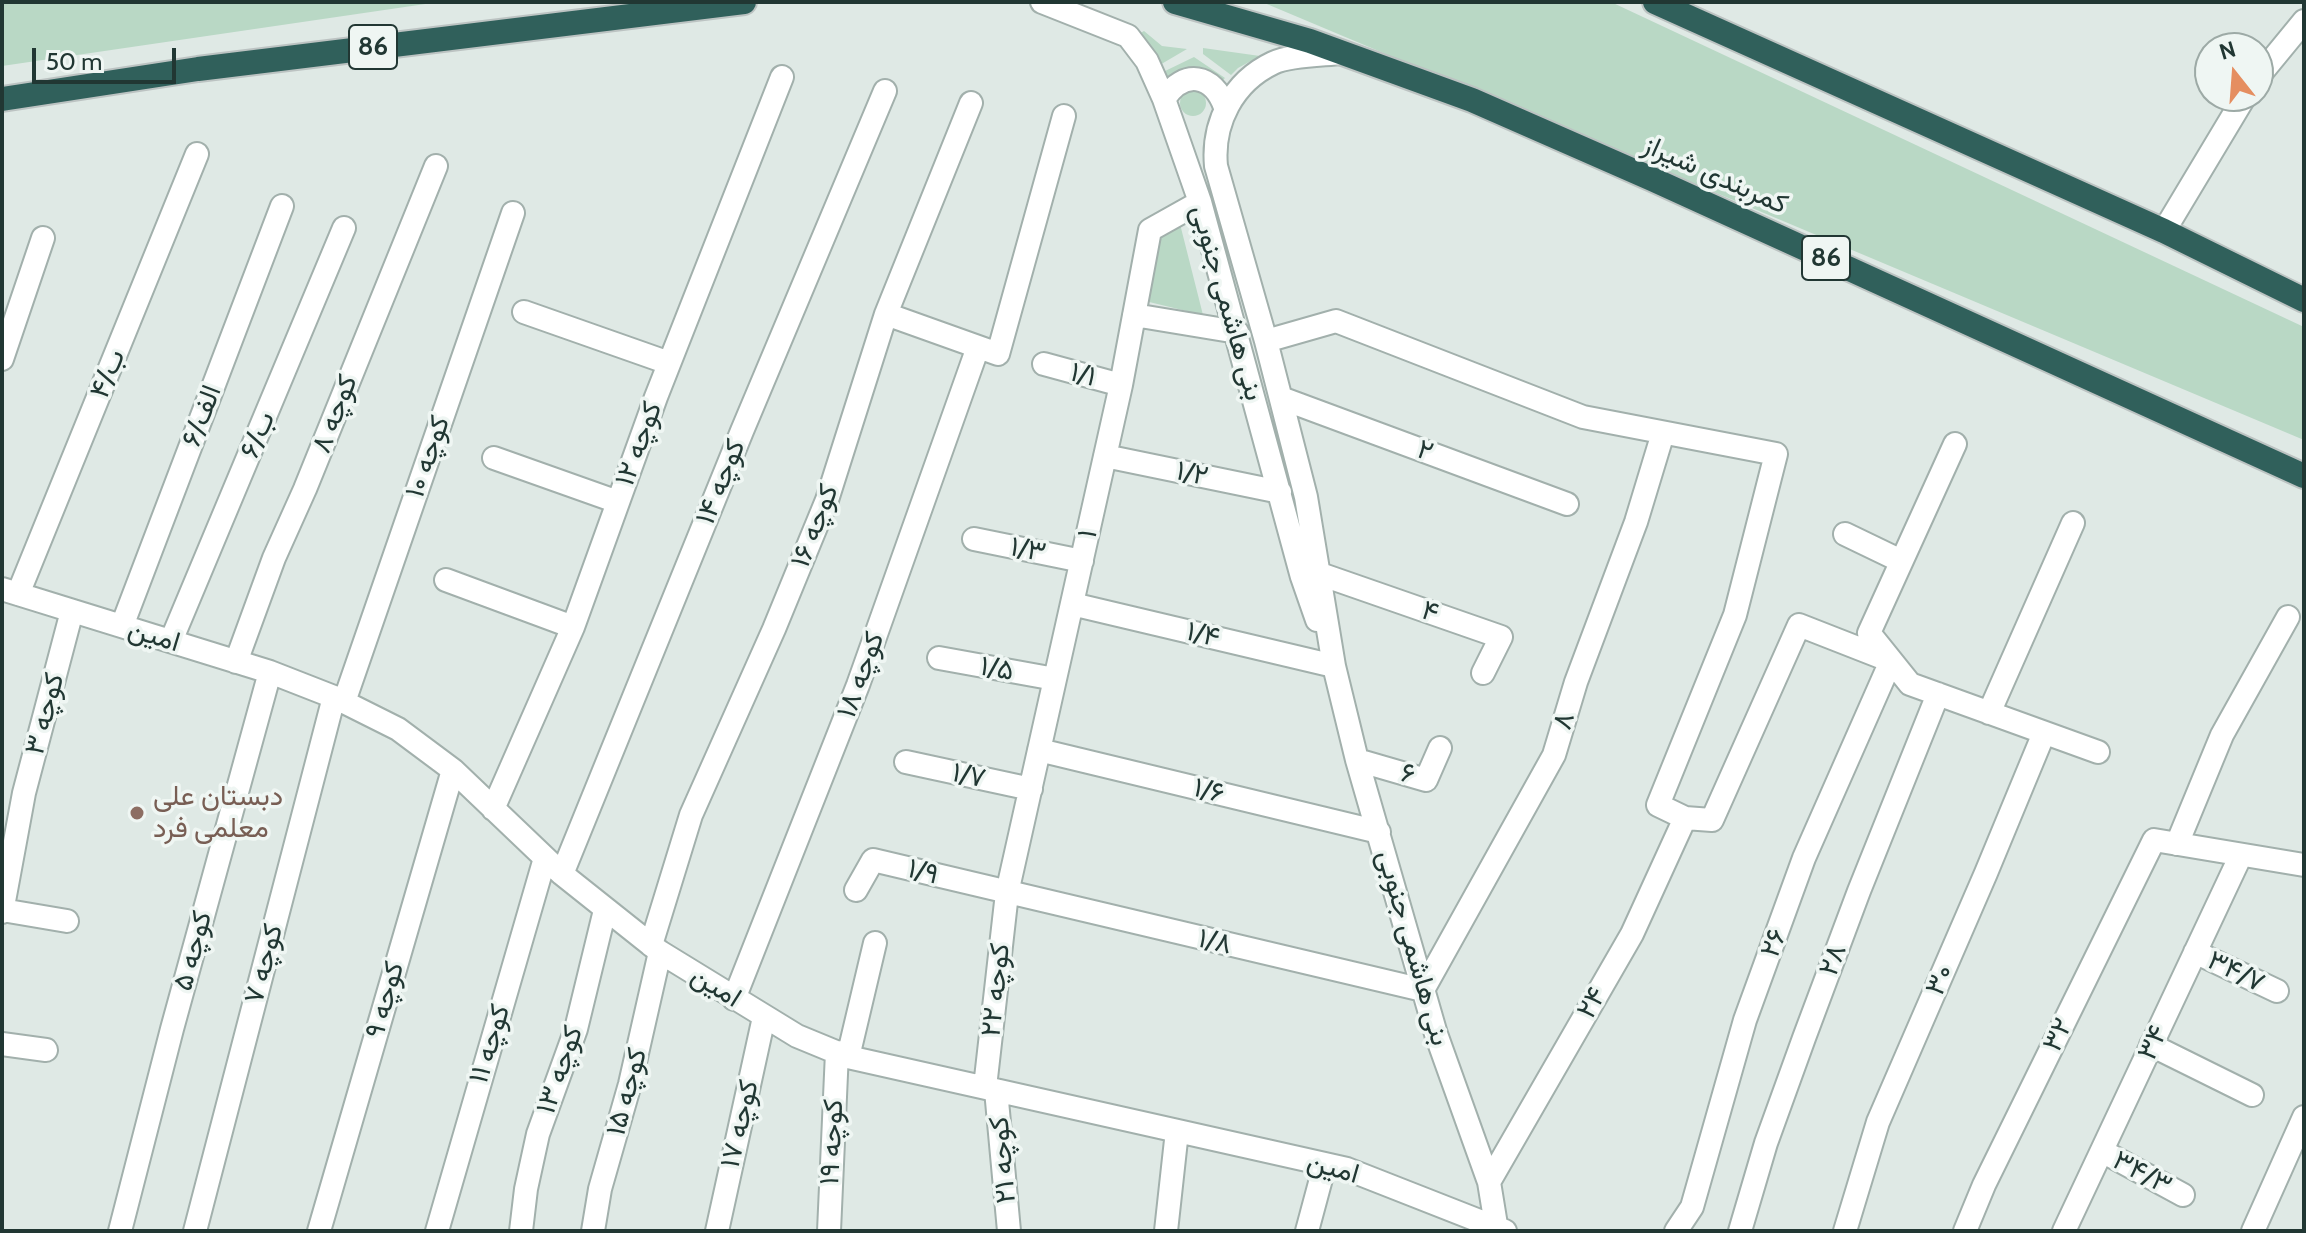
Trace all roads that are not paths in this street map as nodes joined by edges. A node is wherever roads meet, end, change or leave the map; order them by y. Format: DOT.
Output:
graph roads {
  1 [pos="744,2"];
  2 [pos="1042,2"];
  3 [pos="1175,2"];
  4 [pos="1655,2"];
  5 [pos="2304,21"];
  6 [pos="1341,53"];
  7 [pos="2274,58"];
  8 [pos="782,77"];
  9 [pos="885,91"];
  10 [pos="2,99"];
  11 [pos="1164,99"];
  12 [pos="971,103"];
  13 [pos="1225,107"];
  14 [pos="2235,112"];
  15 [pos="1064,116"];
  16 [pos="197,154"];
  17 [pos="436,166"];
  18 [pos="1200,202"];
  19 [pos="282,206"];
  20 [pos="513,213"];
  21 [pos="344,228"];
  22 [pos="2164,231"];
  23 [pos="43,238"];
  24 [pos="2304,300"];
  25 [pos="524,312"];
  26 [pos="886,314"];
  27 [pos="1134,315"];
  28 [pos="1237,332"];
  29 [pos="1266,341"];
  30 [pos="978,347"];
  31 [pos="2,359"];
  32 [pos="669,363"];
  33 [pos="1044,364"];
  34 [pos="1121,385"];
  35 [pos="1281,398"];
  36 [pos="1663,433"];
  37 [pos="1955,444"];
  38 [pos="1105,456"];
  39 [pos="494,458"];
  40 [pos="2270,459"];
  41 [pos="2304,476"];
  42 [pos="2304,488"];
  43 [pos="1280,492"];
  44 [pos="618,502"];
  45 [pos="1567,504"];
  46 [pos="2073,523"];
  47 [pos="1845,534"];
  48 [pos="974,539"];
  49 [pos="1082,561"];
  50 [pos="1901,561"];
  51 [pos="1320,574"];
  52 [pos="446,580"];
  53 [pos="10,591"];
  54 [pos="1072,604"];
  55 [pos="72,611"];
  56 [pos="2288,617"];
  57 [pos="122,626"];
  58 [pos="573,627"];
  59 [pos="171,641"];
  60 [pos="939,658"];
  61 [pos="1891,661"];
  62 [pos="236,662"];
  63 [pos="1334,666"];
  64 [pos="270,672"];
  65 [pos="1483,673"];
  66 [pos="1055,679"];
  67 [pos="1938,694"];
  68 [pos="339,700"];
  69 [pos="1989,713"];
  70 [pos="2044,733"];
  71 [pos="1440,748"];
  72 [pos="1039,750"];
  73 [pos="2098,752"];
  74 [pos="1357,760"];
  75 [pos="906,762"];
  76 [pos="453,770"];
  77 [pos="1031,789"];
  78 [pos="493,809"];
  79 [pos="1685,818"];
  80 [pos="1379,832"];
  81 [pos="2177,844"];
  82 [pos="2241,855"];
  83 [pos="545,858"];
  84 [pos="2304,865"];
  85 [pos="562,874"];
  86 [pos="856,890"];
  87 [pos="1007,893"];
  88 [pos="2,910"];
  89 [pos="605,910"];
  90 [pos="67,921"];
  91 [pos="875,943"];
  92 [pos="656,949"];
  93 [pos="2195,952"];
  94 [pos="1423,990"];
  95 [pos="2277,991"];
  96 [pos="734,999"];
  97 [pos="764,1017"];
  98 [pos="2,1044"];
  99 [pos="2151,1045"];
  100 [pos="46,1050"];
  101 [pos="842,1054"];
  102 [pos="991,1088"];
  103 [pos="2252,1095"];
  104 [pos="2304,1117"];
  105 [pos="1177,1131"];
  106 [pos="2102,1151"];
  107 [pos="1325,1164"];
  108 [pos="1489,1182"];
  109 [pos="2183,1195"];
  110 [pos="1500,1230"];
  111 [pos="120,1231"];
  112 [pos="195,1231"];
  113 [pos="319,1231"];
  114 [pos="437,1231"];
  115 [pos="521,1231"];
  116 [pos="593,1231"];
  117 [pos="717,1231"];
  118 [pos="829,1231"];
  119 [pos="1009,1231"];
  120 [pos="1166,1231"];
  121 [pos="1307,1231"];
  122 [pos="1676,1231"];
  123 [pos="1740,1231"];
  124 [pos="1845,1231"];
  125 [pos="1965,1231"];
  126 [pos="2064,1231"];
  127 [pos="2253,1231"];
  1 -- 10 [label="highway, 86"];
  2 -- 11 [label="street, بنی هاشمی جنوبی"];
  3 -- 6 [label="highway, کمربندی شیراز / 86"];
  4 -- 22 [label="highway"];
  5 -- 7 [label="street"];
  6 -- 13 [label="street, بنی هاشمی جنوبی"];
  6 -- 40 [label="highway, کمربندی شیراز / 86"];
  8 -- 32 [label="street, کوچه ۱۲"];
  9 -- 85 [label="street, کوچه ۱۴"];
  11 -- 13 [label="street"];
  11 -- 18 [label="street, بنی هاشمی جنوبی"];
  12 -- 26 [label="street, کوچه ۱۶"];
  13 -- 29 [label="street, بنی هاشمی جنوبی"];
  14 -- 22 [label="street"];
  15 -- 30 [label="street"];
  16 -- 53 [label="street, ۴/ب"];
  17 -- 62 [label="street, کوچه ۸"];
  18 -- 27 [label="street, ۱"];
  18 -- 28 [label="street, بنی هاشمی جنوبی"];
  19 -- 57 [label="street, ۶/الف"];
  20 -- 68 [label="street, کوچه ۱۰"];
  21 -- 59 [label="street, ب/۶"];
  22 -- 24 [label="highway"];
  23 -- 31 [label="street"];
  25 -- 32 [label="street"];
  26 -- 30 [label="street"];
  26 -- 92 [label="street, کوچه ۱۶"];
  27 -- 28 [label="street"];
  27 -- 34 [label="street, ۱"];
  28 -- 43 [label="street, بنی هاشمی جنوبی"];
  29 -- 35 [label="street, بنی هاشمی جنوبی"];
  29 -- 36 [label="street"];
  30 -- 96 [label="street, کوچه ۱۸"];
  32 -- 44 [label="street, کوچه ۱۲"];
  33 -- 34 [label="street, ۱/۱"];
  34 -- 38 [label="street, ۱"];
  35 -- 45 [label="street, ۲"];
  35 -- 51 [label="street, بنی هاشمی جنوبی"];
  36 -- 79 [label="street"];
  36 -- 94 [label="street, ۸"];
  37 -- 50 [label="street"];
  38 -- 43 [label="street, ۱/۲"];
  38 -- 49 [label="street, ۱"];
  39 -- 44 [label="street"];
  40 -- 41 [label="highway, کمربندی شیراز / 86"];
  40 -- 42 [label="highway"];
  43 -- 63 [label="street, بنی هاشمی جنوبی"];
  44 -- 58 [label="street, کوچه ۱۲"];
  46 -- 69 [label="street"];
  47 -- 50 [label="street"];
  48 -- 49 [label="street, ۱/۳"];
  49 -- 54 [label="street, ۱"];
  50 -- 61 [label="street"];
  51 -- 63 [label="street, بنی هاشمی جنوبی"];
  51 -- 65 [label="street, ۴"];
  52 -- 58 [label="street"];
  53 -- 55 [label="street, امین"];
  54 -- 63 [label="street, ۱/۴"];
  54 -- 66 [label="street, ۱"];
  55 -- 57 [label="street, امین"];
  55 -- 88 [label="street, کوچه ۳"];
  56 -- 81 [label="street"];
  57 -- 59 [label="street, امین"];
  58 -- 78 [label="street, کوچه ۱۲"];
  59 -- 62 [label="street, امین"];
  60 -- 66 [label="street, ۱/۵"];
  61 -- 67 [label="street"];
  61 -- 79 [label="street"];
  61 -- 122 [label="street, ۲۶"];
  62 -- 64 [label="street, امین"];
  63 -- 74 [label="street, بنی هاشمی جنوبی"];
  64 -- 68 [label="street, امین"];
  64 -- 111 [label="street, کوچه ۵"];
  66 -- 72 [label="street, ۱"];
  67 -- 69 [label="street"];
  67 -- 123 [label="street, ۲۸"];
  68 -- 76 [label="street, امین"];
  68 -- 112 [label="street, کوچه ۷"];
  69 -- 70 [label="street"];
  70 -- 73 [label="street"];
  70 -- 124 [label="street, ۳۰"];
  71 -- 74 [label="street, ۶"];
  72 -- 77 [label="street, ۱"];
  72 -- 80 [label="street, ۱/۶"];
  74 -- 80 [label="street, بنی هاشمی جنوبی"];
  75 -- 77 [label="street, ۱/۷"];
  76 -- 78 [label="street, امین"];
  76 -- 113 [label="street, کوچه ۹"];
  77 -- 87 [label="street, ۱"];
  78 -- 83 [label="street, امین"];
  79 -- 108 [label="street, ۲۴"];
  80 -- 94 [label="street, بنی هاشمی جنوبی"];
  81 -- 82 [label="street"];
  81 -- 125 [label="street, ۳۲"];
  82 -- 84 [label="street"];
  82 -- 93 [label="street, ۳۴"];
  83 -- 85 [label="street, امین"];
  83 -- 114 [label="street, کوچه ۱۱"];
  85 -- 89 [label="street, امین"];
  86 -- 87 [label="street, ۱/۹"];
  87 -- 94 [label="street, ۱/۸"];
  87 -- 102 [label="street, کوچه ۲۲"];
  88 -- 90 [label="street"];
  89 -- 92 [label="street, امین"];
  89 -- 115 [label="street, کوچه ۱۳"];
  91 -- 101 [label="street, کوچه ۱۹"];
  92 -- 96 [label="street, امین"];
  92 -- 116 [label="street, کوچه ۱۵"];
  93 -- 95 [label="street, ۳۴/۷"];
  93 -- 99 [label="street, ۳۴"];
  94 -- 108 [label="street, بنی هاشمی جنوبی"];
  96 -- 97 [label="street, امین"];
  97 -- 101 [label="street, امین"];
  97 -- 117 [label="street, کوچه ۱۷"];
  98 -- 100 [label="street"];
  99 -- 103 [label="street"];
  99 -- 106 [label="street, ۳۴"];
  101 -- 102 [label="street, امین"];
  101 -- 118 [label="street, کوچه ۱۹"];
  102 -- 105 [label="street, امین"];
  102 -- 119 [label="street, کوچه ۲۱"];
  104 -- 127 [label="street"];
  105 -- 107 [label="street, امین"];
  105 -- 120 [label="street"];
  106 -- 109 [label="street, ۳۴/۳"];
  106 -- 126 [label="street, ۳۴"];
  107 -- 110 [label="street, امین"];
  107 -- 121 [label="street"];
  108 -- 110 [label="street, بنی هاشمی جنوبی"];
}
